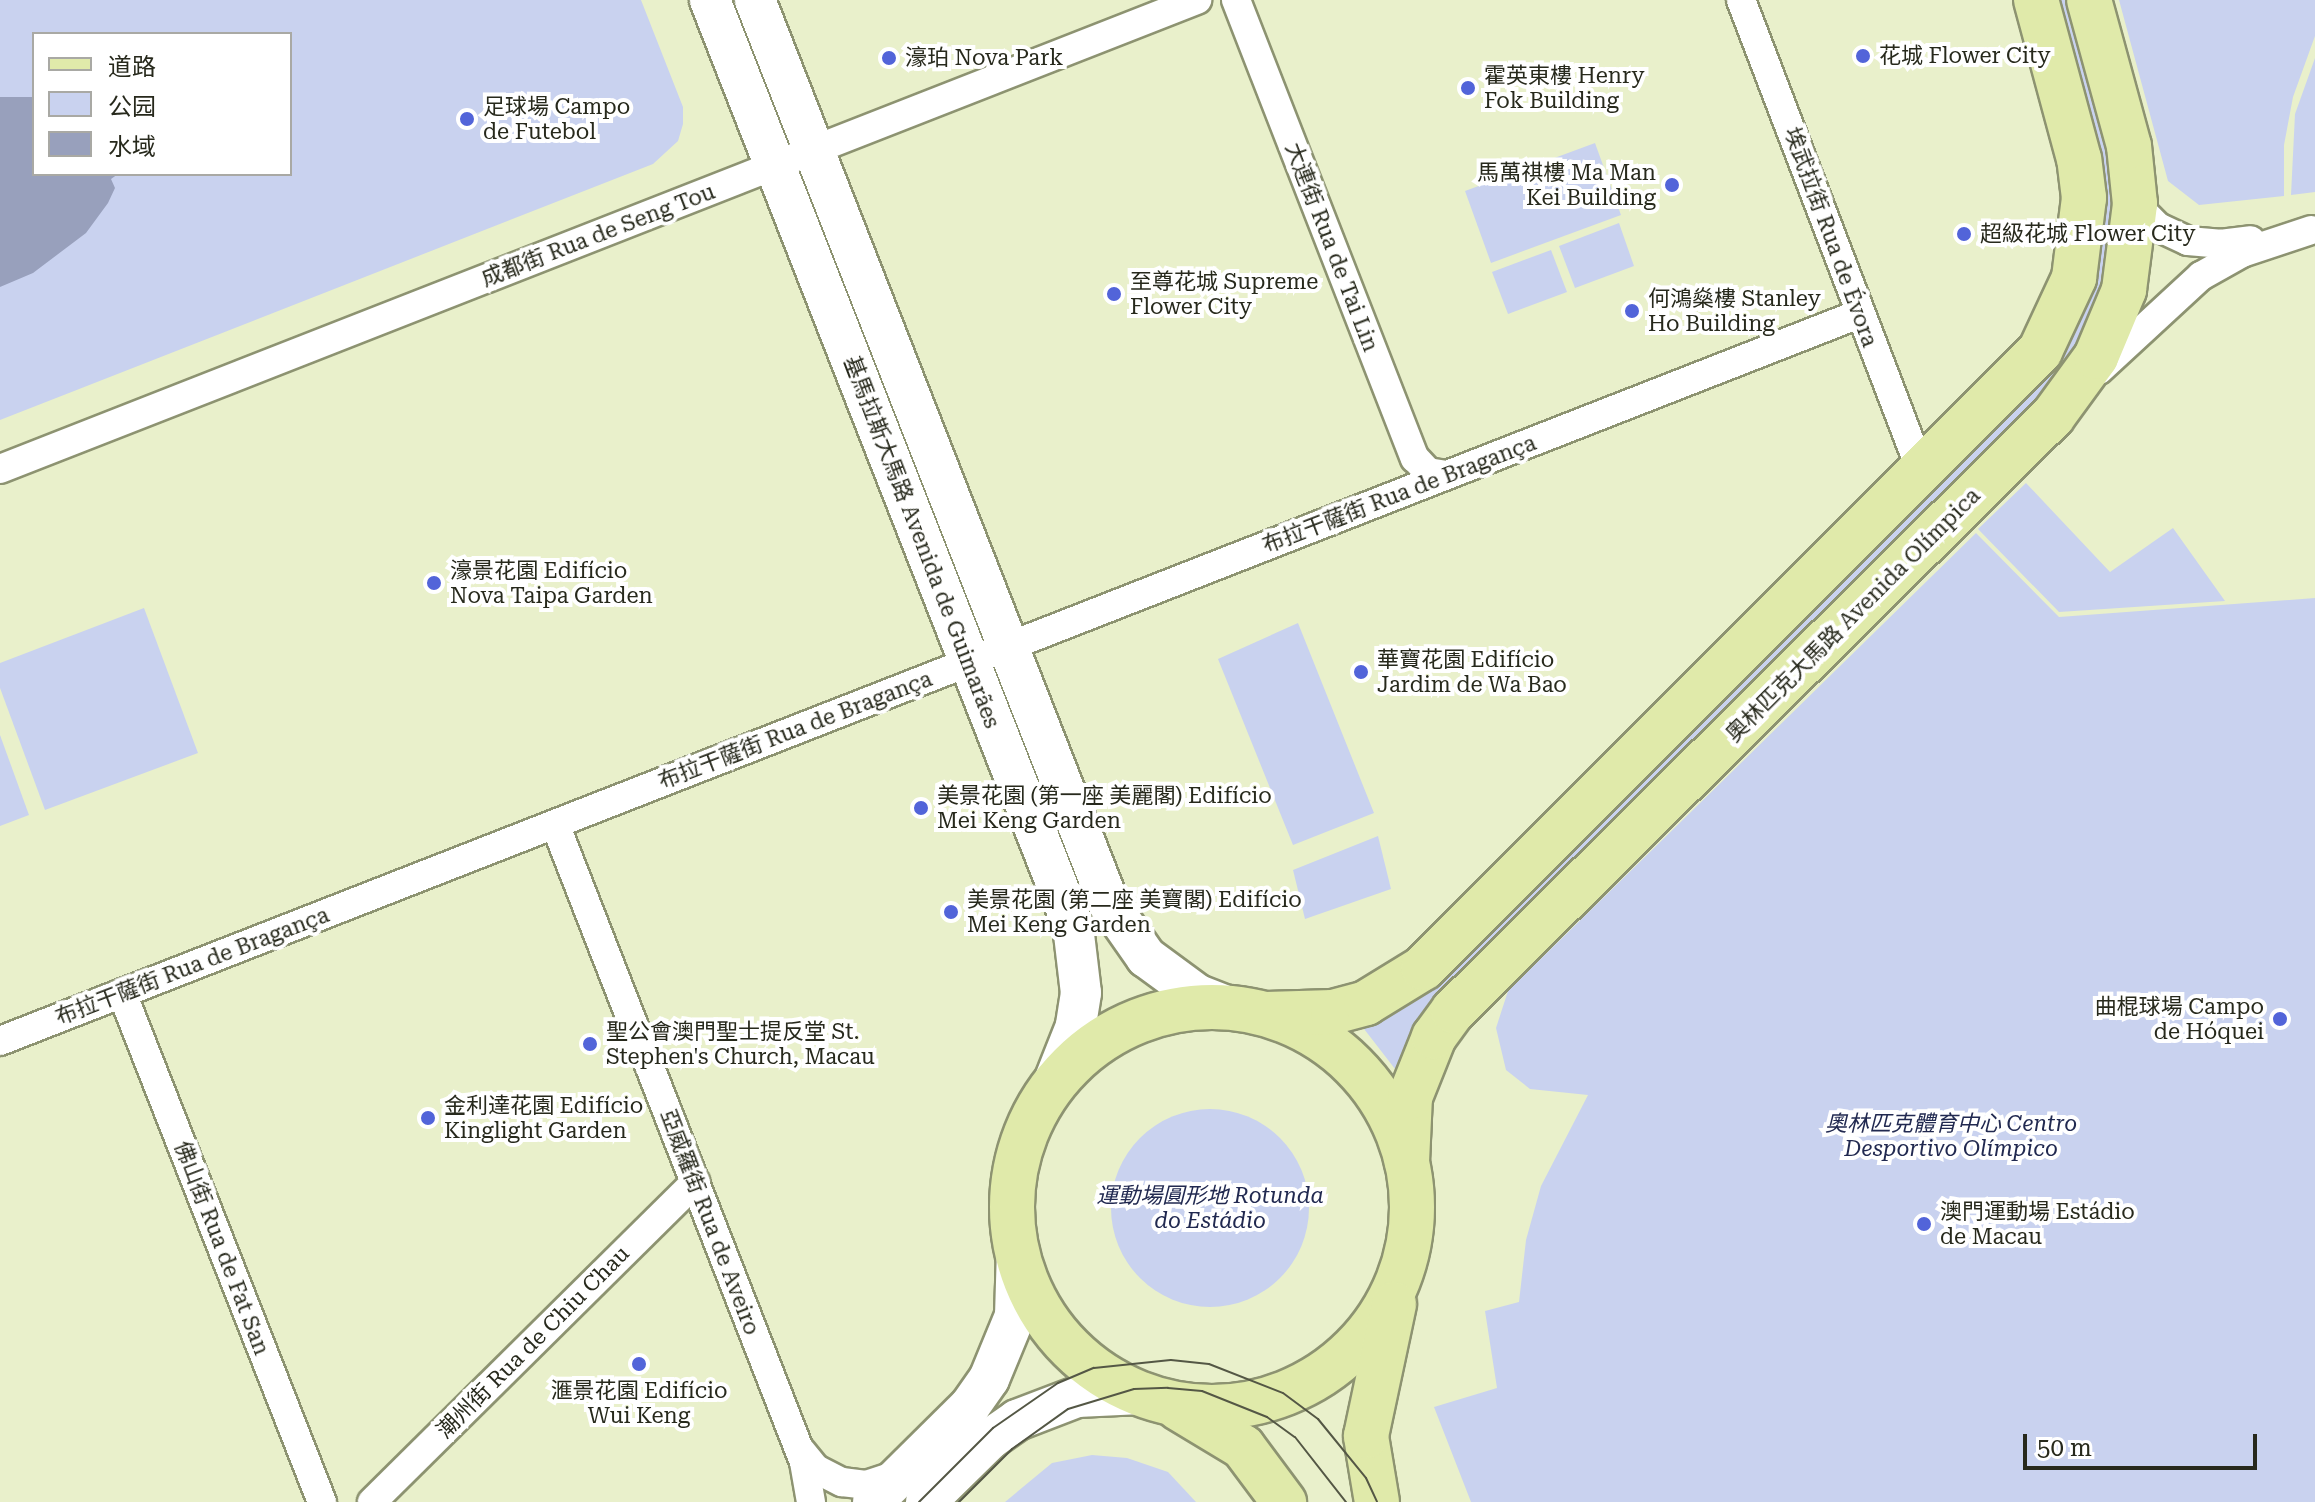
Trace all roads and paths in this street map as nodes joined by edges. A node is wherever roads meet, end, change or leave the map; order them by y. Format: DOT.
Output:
graph roads {
  1 [pos="710,0"];
  2 [pos="755,0"];
  3 [pos="1197,0"];
  4 [pos="1236,0"];
  5 [pos="1741,0"];
  6 [pos="2036,0"];
  7 [pos="2089,0"];
  8 [pos="814,150"];
  9 [pos="775,165"];
  10 [pos="2135,204"];
  11 [pos="2313,230"];
  12 [pos="1859,314"];
  13 [pos="2053,416"];
  14 [pos="1415,458"];
  15 [pos="0,469"];
  16 [pos="1922,473"];
  17 [pos="1447,475"];
  18 [pos="1403,492"];
  19 [pos="1008,647"];
  20 [pos="969,662"];
  21 [pos="555,824"];
  22 [pos="122,993"];
  23 [pos="1248,1010"];
  24 [pos="0,1041"];
  25 [pos="1051,1089"];
  26 [pos="1407,1162"];
  27 [pos="695,1182"];
  28 [pos="1017,1248"];
  29 [pos="1401,1271"];
  30 [pos="1149,1397"];
  31 [pos="796,1441"];
  32 [pos="909,1466"];
  33 [pos="322,1502"];
  34 [pos="372,1502"];
  35 [pos="811,1502"];
  36 [pos="873,1502"];
  37 [pos="926,1502"];
  38 [pos="1284,1502"];
  39 [pos="1377,1502"];
  1 -- 9 [label="main road, 基馬拉斯大馬路 Avenida de Guimarães"];
  2 -- 8 [label="main road, 基馬拉斯大馬路 Avenida de Guimarães"];
  3 -- 8 [label="street, 成都街 Rua de Seng Tou"];
  4 -- 14 [label="street, 大連街 Rua de Tai Lin"];
  5 -- 12 [label="street, 埃武拉街 Rua de Évora"];
  6 -- 16 [label="main road"];
  7 -- 10 [label="main road, 奧林匹克大馬路 Avenida Olímpica"];
  8 -- 9 [label="street, 成都街 Rua de Seng Tou"];
  8 -- 19 [label="main road, 基馬拉斯大馬路 Avenida de Guimarães"];
  9 -- 15 [label="street, 成都街 Rua de Seng Tou"];
  9 -- 20 [label="main road, 基馬拉斯大馬路 Avenida de Guimarães"];
  10 -- 11 [label="street"];
  10 -- 13 [label="main road, 奧林匹克大馬路 Avenida Olímpica"];
  11 -- 13 [label="street"];
  12 -- 16 [label="street, 埃武拉街 Rua de Évora"];
  12 -- 17 [label="street, 布拉干薩街 Rua de Bragança"];
  13 -- 26 [label="main road, 奧林匹克大馬路 Avenida Olímpica"];
  14 -- 17 [label="street"];
  14 -- 18 [label="street"];
  16 -- 23 [label="main road"];
  17 -- 18 [label="street, 布拉干薩街 Rua de Bragança"];
  18 -- 19 [label="street, 布拉干薩街 Rua de Bragança"];
  19 -- 20 [label="street, 布拉干薩街 Rua de Bragança"];
  19 -- 23 [label="main road, 基馬拉斯大馬路 Avenida de Guimarães"];
  20 -- 21 [label="street, 布拉干薩街 Rua de Bragança"];
  20 -- 25 [label="main road, 基馬拉斯大馬路 Avenida de Guimarães"];
  21 -- 22 [label="street, 布拉干薩街 Rua de Bragança"];
  21 -- 27 [label="street, 亞威羅街 Rua de Aveiro"];
  22 -- 24 [label="street, 布拉干薩街 Rua de Bragança"];
  22 -- 33 [label="street, 佛山街 Rua de Fat San"];
  23 -- 25 [label="main road"];
  23 -- 26 [label="main road"];
  25 -- 28 [label="main road"];
  26 -- 29 [label="main road"];
  27 -- 31 [label="street, 亞威羅街 Rua de Aveiro"];
  27 -- 34 [label="street, 潮州街 Rua de Chiu Chau"];
  28 -- 30 [label="main road"];
  28 -- 32 [label="main road"];
  29 -- 30 [label="main road"];
  29 -- 39 [label="main road"];
  30 -- 37 [label="main road"];
  30 -- 38 [label="main road"];
  31 -- 32 [label="street, 亞威羅街 Rua de Aveiro"];
  31 -- 35 [label="street, 亞威羅街 Rua de Aveiro"];
  32 -- 36 [label="main road"];
}
